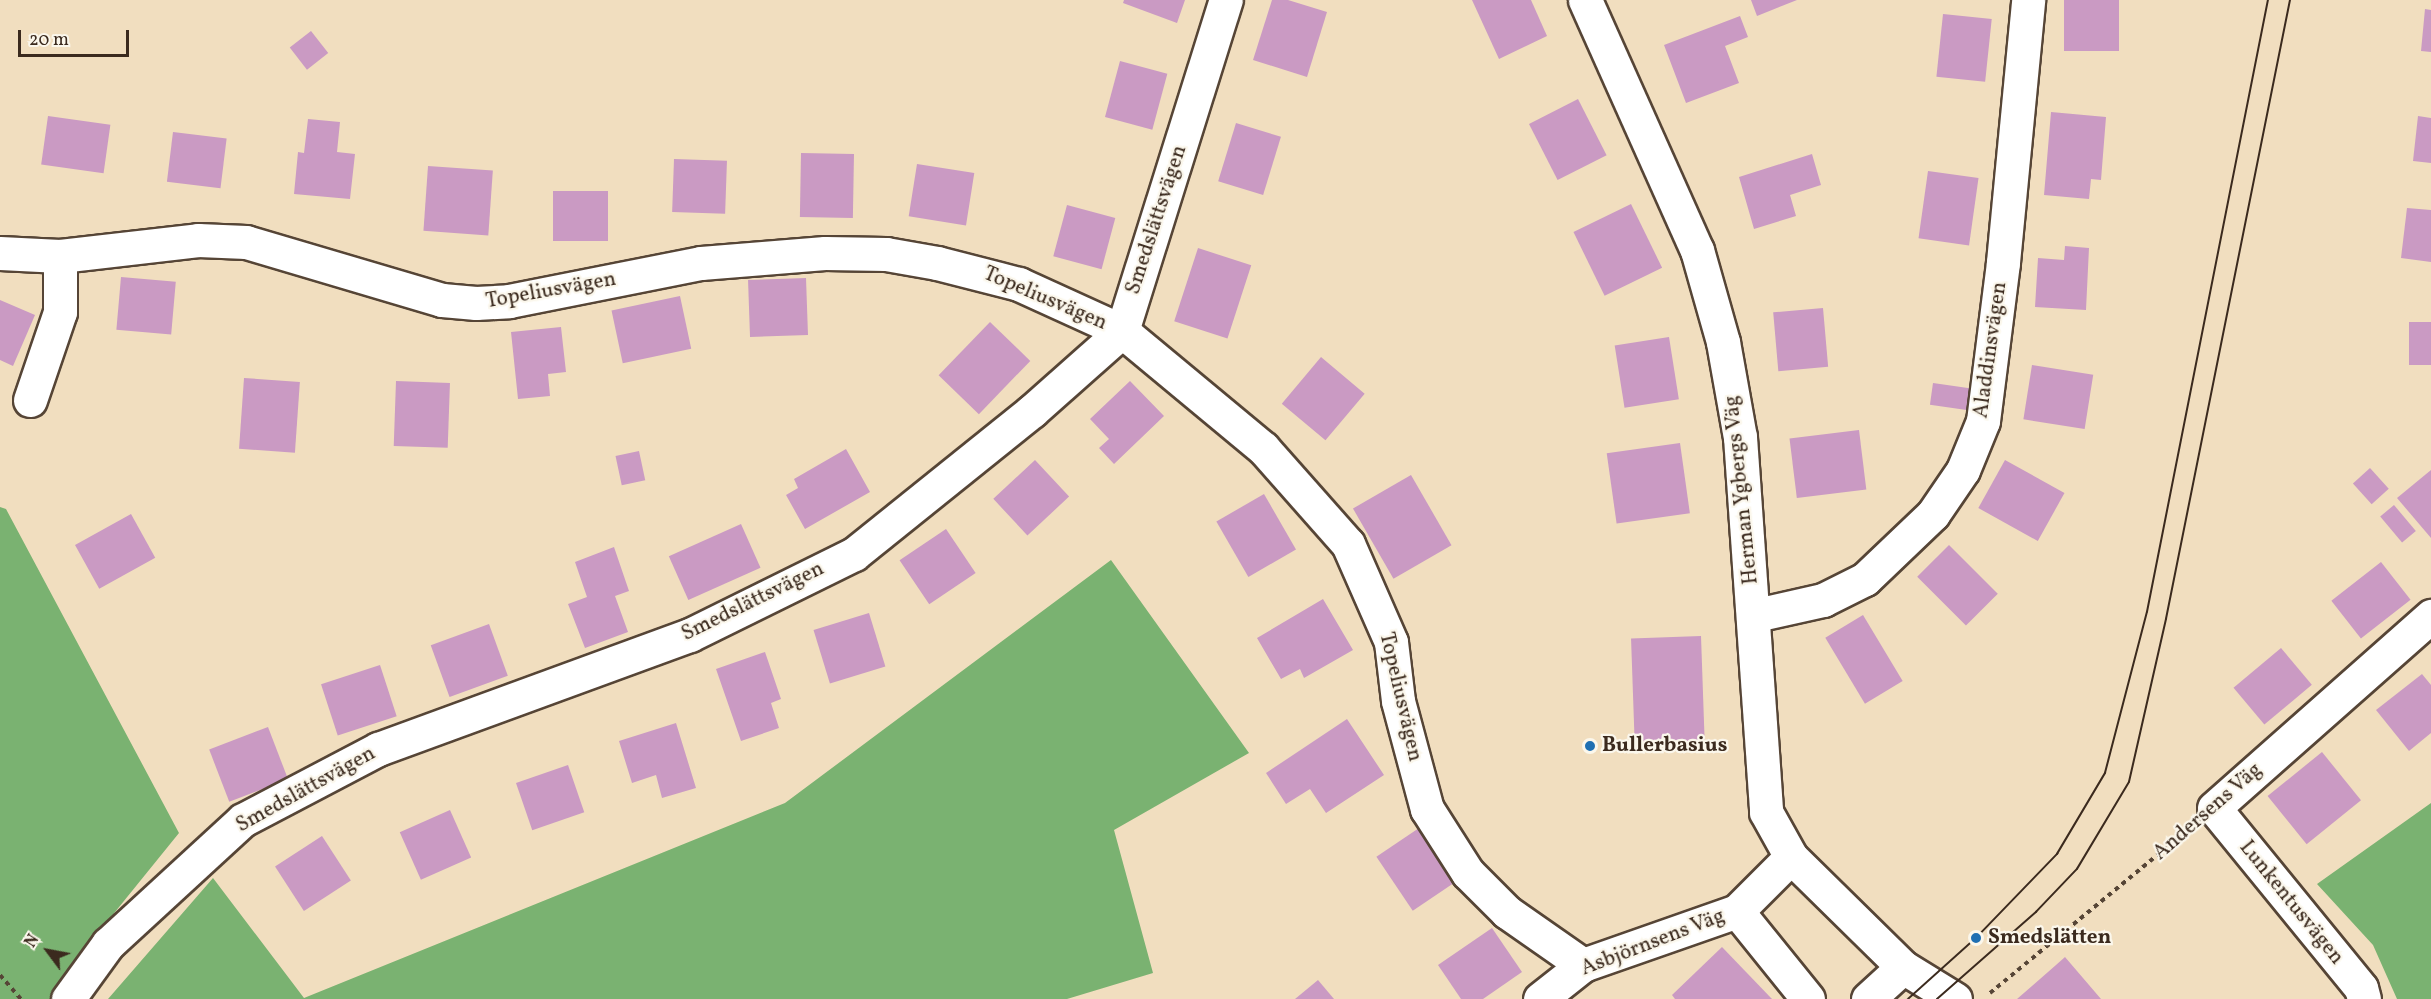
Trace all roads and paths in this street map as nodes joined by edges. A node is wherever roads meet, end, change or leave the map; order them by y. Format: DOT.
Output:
graph roads {
  1 [pos="1226,0"];
  2 [pos="1585,0"];
  3 [pos="2028,0"];
  4 [pos="0,253"];
  5 [pos="60,256"];
  6 [pos="1122,331"];
  7 [pos="30,400"];
  8 [pos="1756,615"];
  9 [pos="2431,616"];
  10 [pos="2214,808"];
  11 [pos="1791,857"];
  12 [pos="1737,911"];
  13 [pos="1583,965"];
  14 [pos="1903,967"];
  15 [pos="0,975"];
  16 [pos="1988,994"];
  17 [pos="21,999"];
  18 [pos="68,999"];
  19 [pos="1540,999"];
  20 [pos="1808,999"];
  21 [pos="1868,999"];
  22 [pos="1955,999"];
  23 [pos="2364,999"];
  1 -- 6 [label="street, Smedslättsvägen"];
  2 -- 8 [label="street, Herman Ygbergs Väg"];
  3 -- 8 [label="street, Aladdinsvägen"];
  4 -- 5 [label="street, Topeliusvägen"];
  5 -- 6 [label="street, Topeliusvägen"];
  5 -- 7 [label="street"];
  6 -- 13 [label="street, Topeliusvägen"];
  6 -- 18 [label="street, Smedslättsvägen"];
  8 -- 11 [label="street, Herman Ygbergs Väg"];
  9 -- 10 [label="street, Andersens Väg"];
  10 -- 16 [label="path, Andersens Väg"];
  10 -- 23 [label="street, Lunkentusvägen"];
  11 -- 12 [label="street"];
  11 -- 14 [label="street, Herman Ygbergs Väg"];
  12 -- 13 [label="street, Asbjörnsens Väg"];
  12 -- 20 [label="street"];
  13 -- 19 [label="street, Asbjörnsens Väg"];
  14 -- 21 [label="street"];
  14 -- 22 [label="street, Herman Ygbergs Väg"];
  15 -- 17 [label="path"];
}
